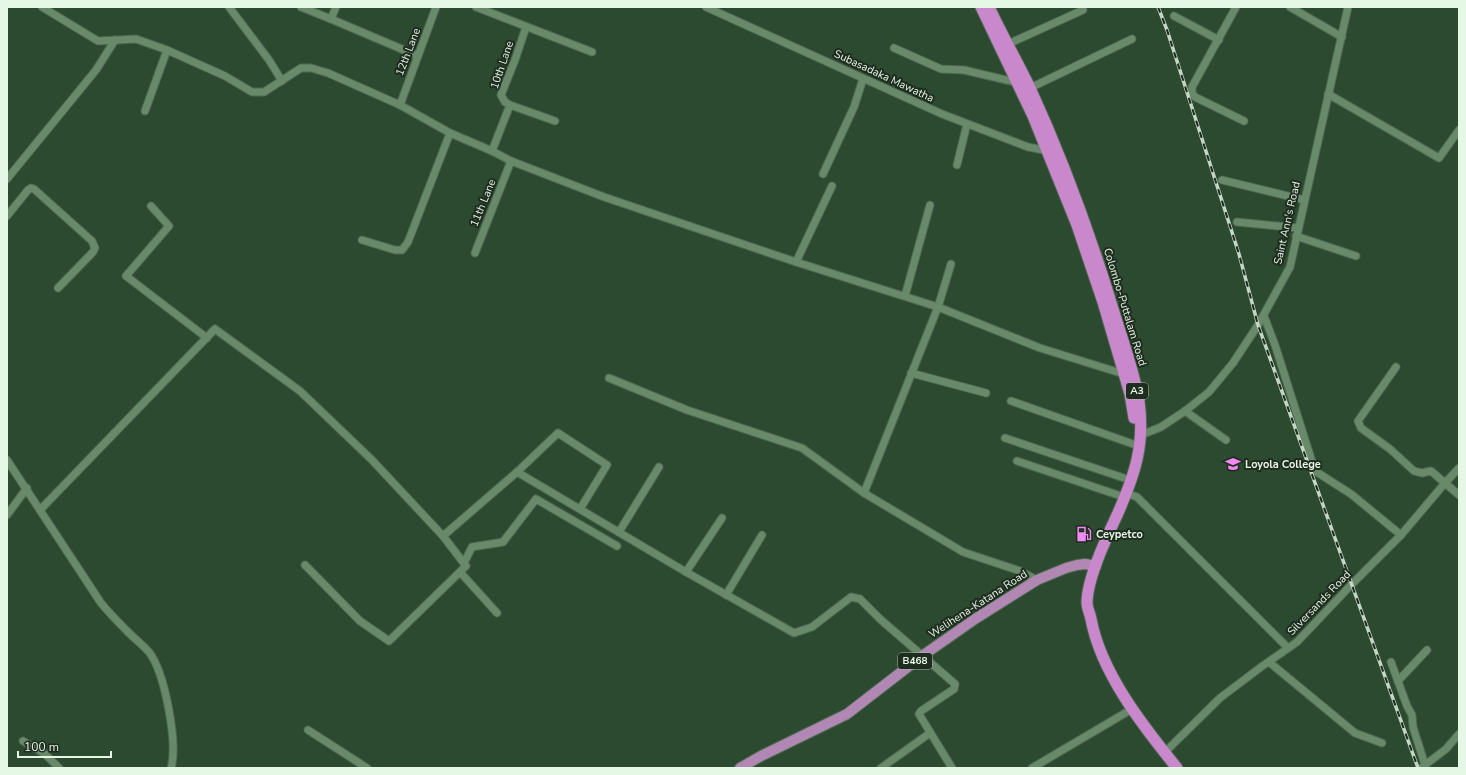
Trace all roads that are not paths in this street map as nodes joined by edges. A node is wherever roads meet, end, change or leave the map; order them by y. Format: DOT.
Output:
graph roads {
  1 [pos="42,7"];
  2 [pos="229,7"];
  3 [pos="301,7"];
  4 [pos="336,7"];
  5 [pos="436,7"];
  6 [pos="476,7"];
  7 [pos="706,7"];
  8 [pos="981,7"];
  9 [pos="989,7"];
  10 [pos="1236,7"];
  11 [pos="1290,7"];
  12 [pos="1348,7"];
  13 [pos="1083,10"];
  14 [pos="1174,16"];
  15 [pos="331,19"];
  16 [pos="526,27"];
  17 [pos="1342,37"];
  18 [pos="1132,39"];
  19 [pos="115,40"];
  20 [pos="1219,40"];
  21 [pos="1008,44"];
  22 [pos="894,48"];
  23 [pos="167,50"];
  24 [pos="592,52"];
  25 [pos="418,56"];
  26 [pos="863,79"];
  27 [pos="282,81"];
  28 [pos="1025,85"];
  29 [pos="1328,94"];
  30 [pos="400,105"];
  31 [pos="510,105"];
  32 [pos="146,111"];
  33 [pos="555,121"];
  34 [pos="1244,121"];
  35 [pos="968,124"];
  36 [pos="1459,130"];
  37 [pos="450,133"];
  38 [pos="1052,150"];
  39 [pos="492,151"];
  40 [pos="511,161"];
  41 [pos="957,165"];
  42 [pos="823,174"];
  43 [pos="7,179"];
  44 [pos="1222,180"];
  45 [pos="832,186"];
  46 [pos="1304,200"];
  47 [pos="151,206"];
  48 [pos="930,206"];
  49 [pos="7,216"];
  50 [pos="1237,222"];
  51 [pos="1297,232"];
  52 [pos="362,240"];
  53 [pos="475,253"];
  54 [pos="1356,256"];
  55 [pos="796,262"];
  56 [pos="951,264"];
  57 [pos="58,288"];
  58 [pos="905,296"];
  59 [pos="938,307"];
  60 [pos="1264,316"];
  61 [pos="207,338"];
  62 [pos="1396,367"];
  63 [pos="911,373"];
  64 [pos="1124,374"];
  65 [pos="609,378"];
  66 [pos="986,393"];
  67 [pos="1011,401"];
  68 [pos="1185,411"];
  69 [pos="1006,438"];
  70 [pos="1136,439"];
  71 [pos="1226,440"];
  72 [pos="7,460"];
  73 [pos="1017,461"];
  74 [pos="659,467"];
  75 [pos="1459,468"];
  76 [pos="517,472"];
  77 [pos="1124,478"];
  78 [pos="1446,483"];
  79 [pos="27,488"];
  80 [pos="864,493"];
  81 [pos="1122,494"];
  82 [pos="1459,495"];
  83 [pos="580,509"];
  84 [pos="40,510"];
  85 [pos="7,515"];
  86 [pos="722,518"];
  87 [pos="619,532"];
  88 [pos="762,535"];
  89 [pos="1401,535"];
  90 [pos="443,536"];
  91 [pos="617,546"];
  92 [pos="464,563"];
  93 [pos="304,565"];
  94 [pos="1094,566"];
  95 [pos="460,572"];
  96 [pos="686,572"];
  97 [pos="1036,580"];
  98 [pos="726,595"];
  99 [pos="497,613"];
  100 [pos="1288,648"];
  101 [pos="1427,650"];
  102 [pos="922,656"];
  103 [pos="1269,662"];
  104 [pos="1391,662"];
  105 [pos="1398,681"];
  106 [pos="1126,712"];
  107 [pos="308,730"];
  108 [pos="930,733"];
  109 [pos="1459,734"];
  110 [pos="23,741"];
  111 [pos="1382,743"];
  112 [pos="1164,753"];
  113 [pos="1424,767"];
  114 [pos="59,768"];
  115 [pos="171,768"];
  116 [pos="367,768"];
  117 [pos="740,768"];
  118 [pos="881,768"];
  119 [pos="952,768"];
  120 [pos="1032,768"];
  121 [pos="1167,768"];
  122 [pos="1176,768"];
  1 -- 19 [label="street"];
  2 -- 27 [label="street"];
  3 -- 15 [label="street"];
  4 -- 15 [label="street"];
  5 -- 25 [label="street, 12th Lane"];
  6 -- 16 [label="street"];
  7 -- 26 [label="street, Subasadaka Mawatha"];
  8 -- 28 [label="highway, Colombo-Puttalam Road / A3"];
  9 -- 21 [label="highway, Colombo-Puttalam Road / A3"];
  10 -- 20 [label="street"];
  11 -- 17 [label="street"];
  12 -- 17 [label="street, Saint Ann's Road"];
  13 -- 21 [label="street"];
  14 -- 20 [label="street"];
  15 -- 25 [label="street"];
  16 -- 24 [label="street"];
  16 -- 31 [label="street, 10th Lane"];
  17 -- 29 [label="street, Saint Ann's Road"];
  18 -- 28 [label="street"];
  19 -- 23 [label="street"];
  19 -- 43 [label="street"];
  20 -- 34 [label="street"];
  21 -- 28 [label="highway, Colombo-Puttalam Road / A3"];
  22 -- 28 [label="street"];
  23 -- 27 [label="street"];
  23 -- 32 [label="street"];
  25 -- 30 [label="street, 12th Lane"];
  26 -- 35 [label="street, Subasadaka Mawatha"];
  26 -- 42 [label="street"];
  27 -- 30 [label="street"];
  28 -- 38 [label="highway, Colombo-Puttalam Road / A3"];
  29 -- 36 [label="street"];
  29 -- 46 [label="street, Saint Ann's Road"];
  30 -- 37 [label="street"];
  31 -- 33 [label="street"];
  31 -- 39 [label="street"];
  35 -- 38 [label="street, Subasadaka Mawatha"];
  35 -- 41 [label="street"];
  37 -- 39 [label="street"];
  37 -- 52 [label="street"];
  38 -- 64 [label="highway, Colombo-Puttalam Road / A3"];
  38 -- 70 [label="highway, Colombo-Puttalam Road / A3"];
  39 -- 40 [label="street"];
  40 -- 53 [label="street, 11th Lane"];
  40 -- 55 [label="street"];
  44 -- 46 [label="street"];
  45 -- 55 [label="street"];
  46 -- 51 [label="street, Saint Ann's Road"];
  47 -- 61 [label="street"];
  48 -- 58 [label="street"];
  49 -- 57 [label="street"];
  50 -- 51 [label="street"];
  51 -- 54 [label="street"];
  51 -- 60 [label="street, Saint Ann's Road"];
  55 -- 58 [label="street"];
  56 -- 59 [label="street"];
  58 -- 59 [label="street"];
  59 -- 63 [label="street"];
  59 -- 64 [label="street"];
  60 -- 68 [label="street, Saint Ann's Road"];
  60 -- 89 [label="street"];
  61 -- 84 [label="street"];
  61 -- 90 [label="street"];
  62 -- 78 [label="street"];
  63 -- 66 [label="street"];
  63 -- 80 [label="street"];
  64 -- 70 [label="highway, Colombo-Puttalam Road / A3"];
  65 -- 80 [label="street"];
  67 -- 70 [label="street"];
  68 -- 70 [label="street, Saint Ann's Road"];
  68 -- 71 [label="street"];
  69 -- 77 [label="street"];
  70 -- 77 [label="highway, Colombo-Puttalam Road / A3"];
  70 -- 81 [label="highway, Colombo-Puttalam Road / A3"];
  72 -- 79 [label="street"];
  73 -- 81 [label="street"];
  74 -- 87 [label="street"];
  75 -- 78 [label="street, Silversands Road"];
  76 -- 83 [label="street"];
  76 -- 83 [label="street"];
  76 -- 90 [label="street"];
  77 -- 81 [label="highway, Colombo-Puttalam Road / A3"];
  78 -- 82 [label="street"];
  78 -- 89 [label="street, Silversands Road"];
  79 -- 84 [label="street"];
  79 -- 85 [label="street"];
  80 -- 97 [label="street"];
  81 -- 94 [label="highway, Colombo-Puttalam Road / A3"];
  81 -- 100 [label="street"];
  83 -- 87 [label="street"];
  84 -- 115 [label="street"];
  86 -- 96 [label="street"];
  87 -- 96 [label="street"];
  88 -- 98 [label="street"];
  89 -- 100 [label="street, Silversands Road"];
  90 -- 92 [label="street"];
  91 -- 92 [label="street"];
  92 -- 95 [label="street"];
  93 -- 95 [label="street"];
  94 -- 97 [label="main road, Welihena-Katana Road / B468"];
  94 -- 106 [label="highway, Colombo-Puttalam Road / A3"];
  94 -- 112 [label="highway, Colombo-Puttalam Road / A3"];
  95 -- 99 [label="street"];
  96 -- 98 [label="street"];
  97 -- 102 [label="main road, Welihena-Katana Road / B468"];
  98 -- 102 [label="street"];
  100 -- 103 [label="street, Silversands Road"];
  101 -- 105 [label="street"];
  102 -- 108 [label="street"];
  102 -- 117 [label="main road, Welihena-Katana Road / B468"];
  103 -- 111 [label="street"];
  103 -- 112 [label="street, Silversands Road"];
  104 -- 105 [label="street"];
  105 -- 113 [label="street"];
  106 -- 120 [label="street"];
  106 -- 121 [label="highway, Colombo-Puttalam Road / A3"];
  107 -- 116 [label="street"];
  108 -- 118 [label="street"];
  108 -- 119 [label="street"];
  109 -- 113 [label="street"];
  110 -- 114 [label="street"];
  112 -- 122 [label="highway, Colombo-Puttalam Road / A3"];
}
